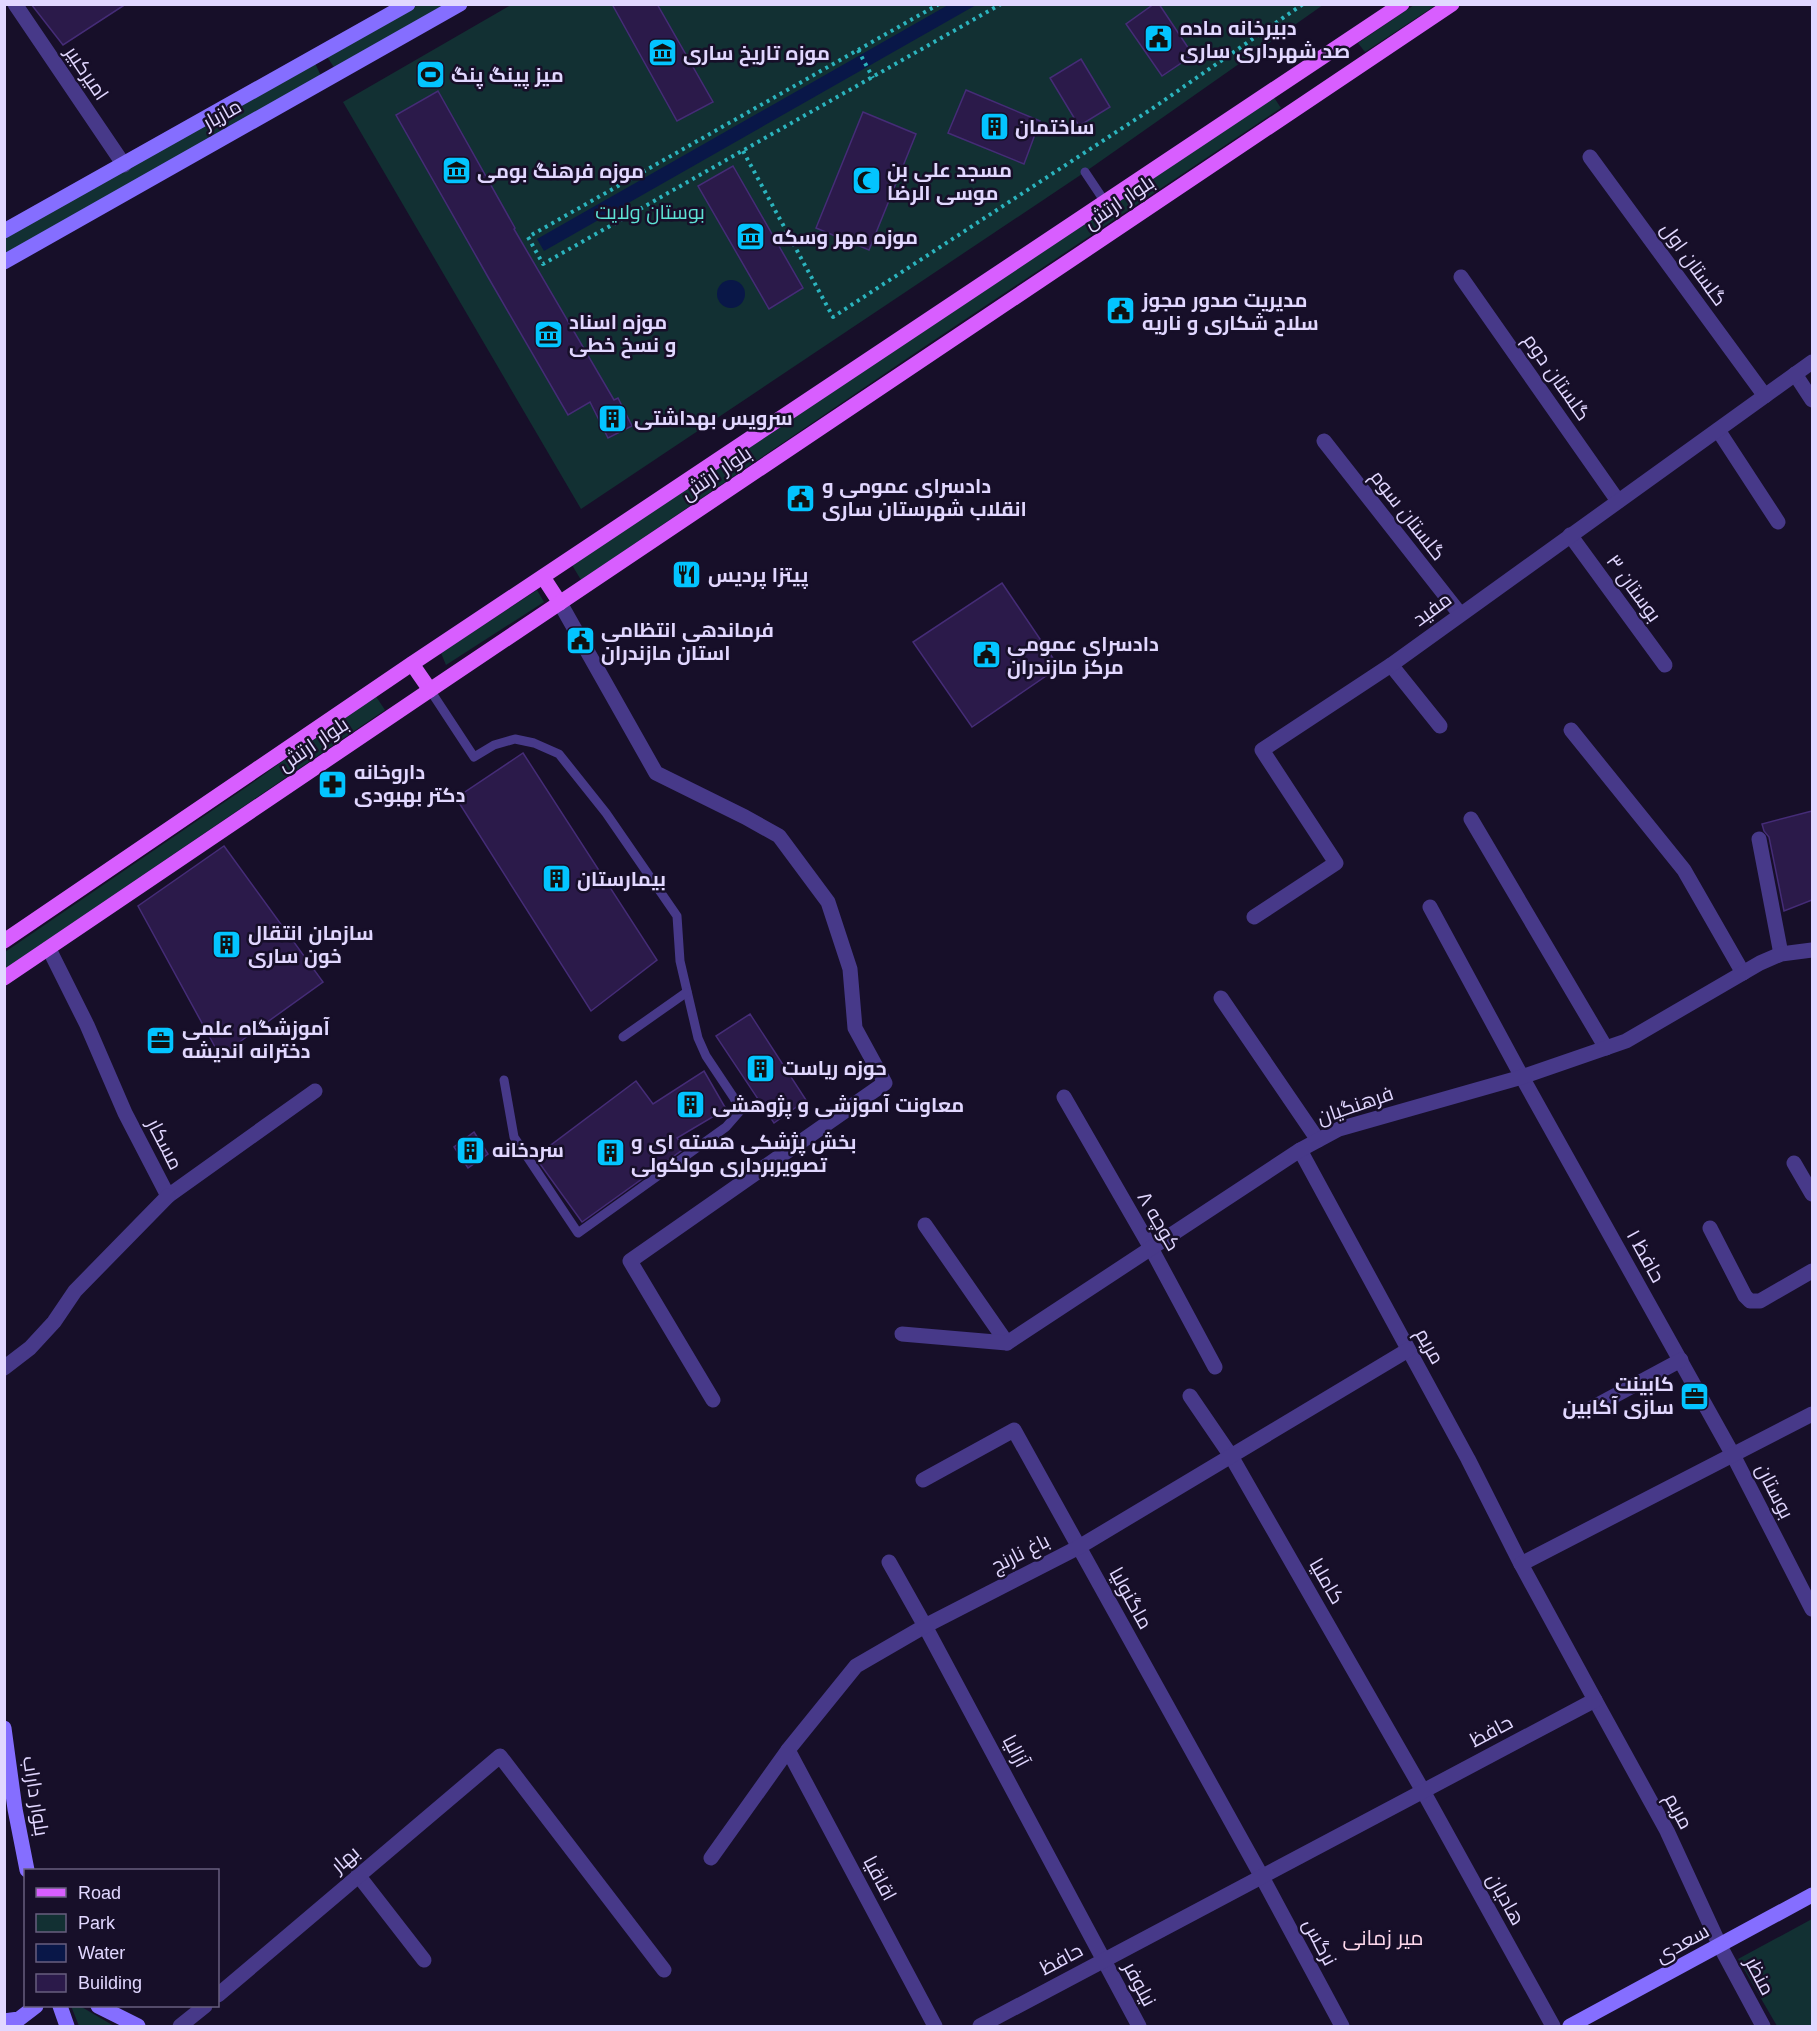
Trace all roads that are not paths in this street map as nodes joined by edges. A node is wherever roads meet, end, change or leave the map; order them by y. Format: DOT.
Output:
graph roads {
  1 [pos="15,4"];
  2 [pos="408,4"];
  3 [pos="460,4"];
  4 [pos="1402,4"];
  5 [pos="1452,4"];
  6 [pos="318,55"];
  7 [pos="1298,73"];
  8 [pos="332,76"];
  9 [pos="1314,97"];
  10 [pos="1590,157"];
  11 [pos="124,165"];
  12 [pos="1085,172"];
  13 [pos="1105,202"];
  14 [pos="4,231"];
  15 [pos="4,262"];
  16 [pos="1461,277"];
  17 [pos="1812,362"];
  18 [pos="1795,374"];
  19 [pos="1765,396"];
  20 [pos="1812,400"];
  21 [pos="1718,430"];
  22 [pos="1324,441"];
  23 [pos="1618,501"];
  24 [pos="1778,522"];
  25 [pos="1570,536"];
  26 [pos="543,577"];
  27 [pos="560,603"];
  28 [pos="1460,614"];
  29 [pos="412,664"];
  30 [pos="1391,665"];
  31 [pos="1665,665"];
  32 [pos="430,690"];
  33 [pos="1440,726"];
  34 [pos="1571,730"];
  35 [pos="1471,819"];
  36 [pos="1759,839"];
  37 [pos="1430,907"];
  38 [pos="1254,917"];
  39 [pos="4,941"];
  40 [pos="49,949"];
  41 [pos="1812,950"];
  42 [pos="1781,954"];
  43 [pos="1743,973"];
  44 [pos="4,978"];
  45 [pos="687,992"];
  46 [pos="1221,998"];
  47 [pos="622,1037"];
  48 [pos="1606,1048"];
  49 [pos="1522,1077"];
  50 [pos="504,1080"];
  51 [pos="315,1091"];
  52 [pos="1064,1097"];
  53 [pos="1318,1140"];
  54 [pos="1300,1150"];
  55 [pos="1794,1163"];
  56 [pos="1812,1194"];
  57 [pos="168,1196"];
  58 [pos="925,1226"];
  59 [pos="1710,1228"];
  60 [pos="1151,1248"];
  61 [pos="1812,1271"];
  62 [pos="902,1334"];
  63 [pos="1007,1343"];
  64 [pos="1408,1350"];
  65 [pos="1681,1360"];
  66 [pos="1215,1367"];
  67 [pos="4,1368"];
  68 [pos="1190,1396"];
  69 [pos="713,1400"];
  70 [pos="1590,1409"];
  71 [pos="1812,1414"];
  72 [pos="1733,1455"];
  73 [pos="1231,1456"];
  74 [pos="923,1480"];
  75 [pos="1079,1546"];
  76 [pos="889,1562"];
  77 [pos="1521,1564"];
  78 [pos="1812,1609"];
  79 [pos="925,1626"];
  80 [pos="1595,1700"];
  81 [pos="4,1728"];
  82 [pos="788,1750"];
  83 [pos="1423,1791"];
  84 [pos="711,1858"];
  85 [pos="27,1869"];
  86 [pos="358,1875"];
  87 [pos="1262,1877"];
  88 [pos="1812,1895"];
  89 [pos="1720,1946"];
  90 [pos="424,1960"];
  91 [pos="1104,1960"];
  92 [pos="664,1970"];
  93 [pos="219,1994"];
  94 [pos="35,2007"];
  95 [pos="60,2007"];
  96 [pos="100,2007"];
  97 [pos="204,2007"];
  98 [pos="4,2021"];
  99 [pos="67,2026"];
  100 [pos="138,2026"];
  101 [pos="180,2026"];
  102 [pos="935,2026"];
  103 [pos="980,2026"];
  104 [pos="1139,2026"];
  105 [pos="1342,2026"];
  106 [pos="1553,2026"];
  107 [pos="1570,2026"];
  108 [pos="1763,2026"];
  1 -- 11 [label="street, امیرکبیر"];
  2 -- 6 [label="main road, مازیار"];
  3 -- 8 [label="main road, مازیار"];
  4 -- 7 [label="main road, بلوار ارتش"];
  5 -- 9 [label="main road, بلوار ارتش"];
  6 -- 8 [label="main road"];
  6 -- 11 [label="main road, مازیار"];
  7 -- 9 [label="main road"];
  7 -- 13 [label="main road, بلوار ارتش"];
  8 -- 15 [label="main road, مازیار"];
  9 -- 27 [label="main road, بلوار ارتش"];
  10 -- 19 [label="street, گلستان اول"];
  11 -- 14 [label="main road, مازیار"];
  12 -- 13 [label="lane"];
  13 -- 26 [label="main road, بلوار ارتش"];
  16 -- 23 [label="street, گلستان دوم"];
  17 -- 18 [label="street, مفید"];
  18 -- 19 [label="street, مفید"];
  18 -- 20 [label="street"];
  19 -- 21 [label="street, مفید"];
  21 -- 23 [label="street, مفید"];
  21 -- 24 [label="street"];
  22 -- 28 [label="street, گلستان سوم"];
  23 -- 25 [label="street, مفید"];
  25 -- 28 [label="street, مفید"];
  25 -- 31 [label="street, بوستان ۳"];
  26 -- 27 [label="main road"];
  26 -- 29 [label="main road, بلوار ارتش"];
  27 -- 32 [label="main road, بلوار ارتش"];
  27 -- 69 [label="street"];
  28 -- 30 [label="street, مفید"];
  29 -- 32 [label="main road"];
  29 -- 39 [label="main road, بلوار ارتش"];
  30 -- 33 [label="street"];
  30 -- 38 [label="street, مفید"];
  32 -- 40 [label="main road, بلوار ارتش"];
  32 -- 45 [label="lane"];
  34 -- 43 [label="street"];
  35 -- 48 [label="street"];
  36 -- 42 [label="street"];
  37 -- 49 [label="street, حافظ ۱"];
  40 -- 44 [label="main road, بلوار ارتش"];
  40 -- 57 [label="street, مسکار"];
  41 -- 42 [label="street, فرهنگیان"];
  42 -- 43 [label="street, فرهنگیان"];
  43 -- 48 [label="street, فرهنگیان"];
  45 -- 47 [label="lane"];
  45 -- 50 [label="lane"];
  46 -- 53 [label="street"];
  48 -- 49 [label="street, فرهنگیان"];
  49 -- 53 [label="street, فرهنگیان"];
  49 -- 65 [label="street, حافظ ۱"];
  51 -- 57 [label="street, مسکار"];
  52 -- 60 [label="street, کوچه ۸"];
  53 -- 54 [label="street, فرهنگیان"];
  54 -- 60 [label="street, فرهنگیان"];
  54 -- 64 [label="street, مریم"];
  55 -- 56 [label="street"];
  57 -- 67 [label="street"];
  58 -- 63 [label="street"];
  59 -- 61 [label="street"];
  60 -- 63 [label="street, فرهنگیان"];
  60 -- 66 [label="street, کوچه ۸"];
  62 -- 63 [label="street"];
  64 -- 73 [label="street, باغ نارنج"];
  64 -- 77 [label="street, مریم"];
  65 -- 70 [label="street"];
  65 -- 72 [label="street, حافظ ۱"];
  68 -- 73 [label="street, کاملیا"];
  71 -- 72 [label="street"];
  72 -- 77 [label="street"];
  72 -- 78 [label="street, بوستان"];
  73 -- 75 [label="street, باغ نارنج"];
  73 -- 83 [label="street, کاملیا"];
  74 -- 75 [label="street, ماگنولیا"];
  75 -- 79 [label="street, باغ نارنج"];
  75 -- 87 [label="street, ماگنولیا"];
  76 -- 79 [label="street, آزالیا"];
  77 -- 80 [label="street"];
  79 -- 82 [label="street, باغ نارنج"];
  79 -- 91 [label="street, آزالیا"];
  80 -- 83 [label="street, حافظ"];
  80 -- 89 [label="street, مریم"];
  81 -- 85 [label="main road, بلوار داراب"];
  82 -- 84 [label="street, باغ نارنج"];
  82 -- 102 [label="street, اقاقیا"];
  83 -- 87 [label="street, حافظ"];
  83 -- 106 [label="street, هادیان"];
  86 -- 90 [label="street"];
  86 -- 92 [label="street, بهار"];
  86 -- 93 [label="street, بهار"];
  87 -- 91 [label="street, حافظ"];
  87 -- 105 [label="street, نرگس"];
  88 -- 89 [label="main road, سعدی"];
  89 -- 107 [label="main road, سعدی"];
  89 -- 108 [label="street, منظر"];
  91 -- 103 [label="street, حافظ"];
  91 -- 104 [label="street, نیلوفر"];
  94 -- 98 [label="main road"];
  95 -- 99 [label="main road"];
  96 -- 100 [label="main road"];
  97 -- 101 [label="street"];
}
